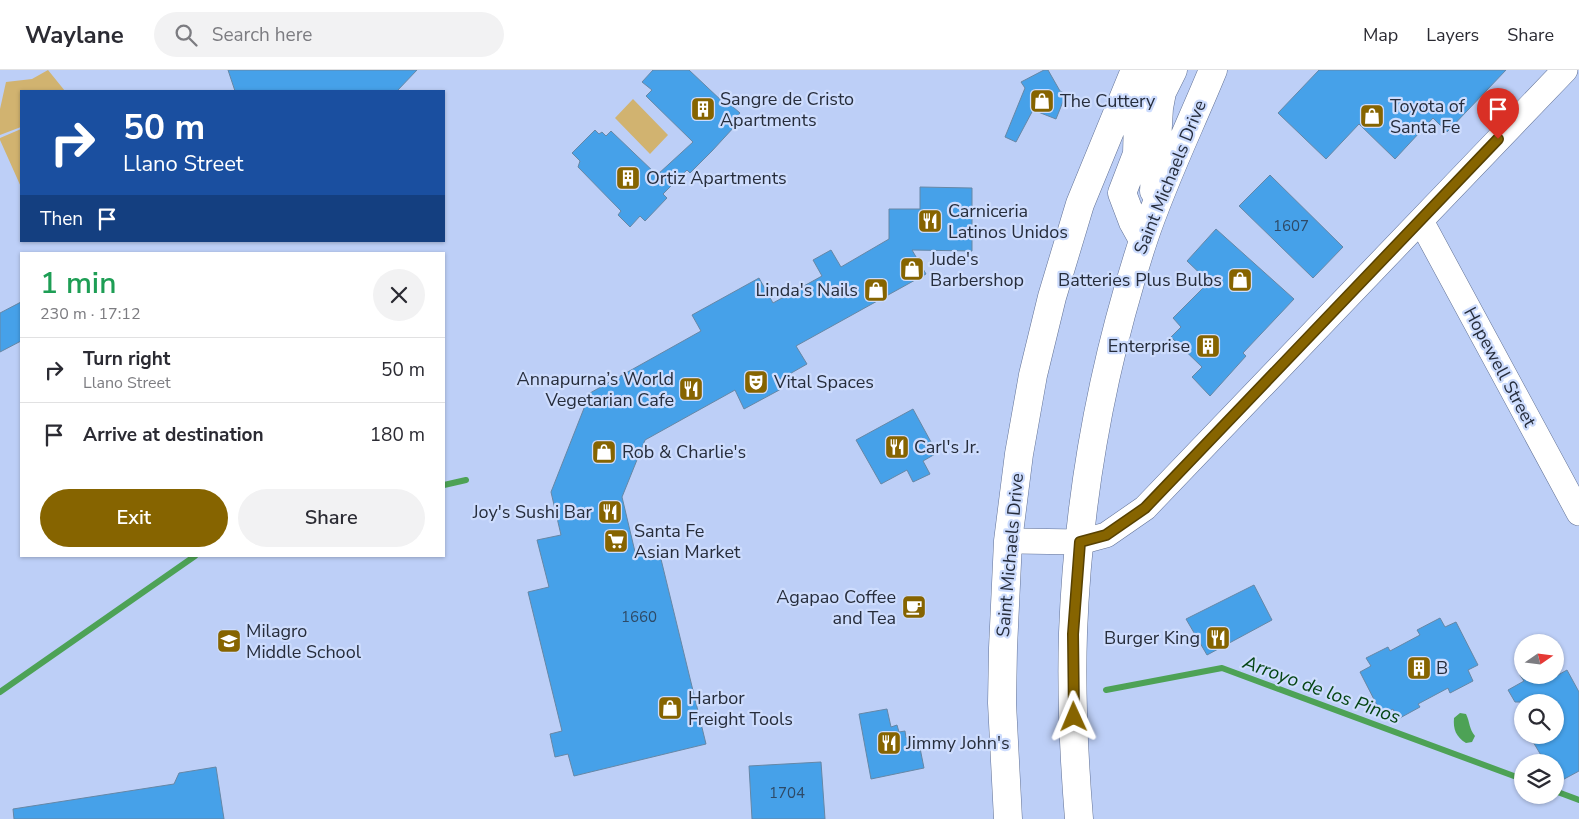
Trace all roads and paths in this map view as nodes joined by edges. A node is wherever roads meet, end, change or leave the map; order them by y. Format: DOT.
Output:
graph roads {
  1 [pos="1135,70"];
  2 [pos="1144,70"];
  3 [pos="1173,70"];
  4 [pos="1213,70"];
  5 [pos="1565,70"];
  6 [pos="1153,212"];
  7 [pos="1421,221"];
  8 [pos="1144,240"];
  9 [pos="1579,513"];
  10 [pos="1008,541"];
  11 [pos="1080,542"];
  12 [pos="1008,819"];
  13 [pos="1079,819"];
  1 -- 10 [label="main road, Saint Michaels Drive"];
  2 -- 8 [label="main road"];
  3 -- 6 [label="main road"];
  4 -- 6 [label="main road, Saint Michaels Drive"];
  5 -- 7 [label="street"];
  6 -- 8 [label="main road, Saint Michaels Drive"];
  7 -- 9 [label="street, Hopewell Street"];
  7 -- 11 [label="street"];
  8 -- 11 [label="main road, Saint Michaels Drive"];
  10 -- 11 [label="street"];
  10 -- 12 [label="main road, Saint Michaels Drive"];
  11 -- 13 [label="main road, Saint Michaels Drive"];
}
